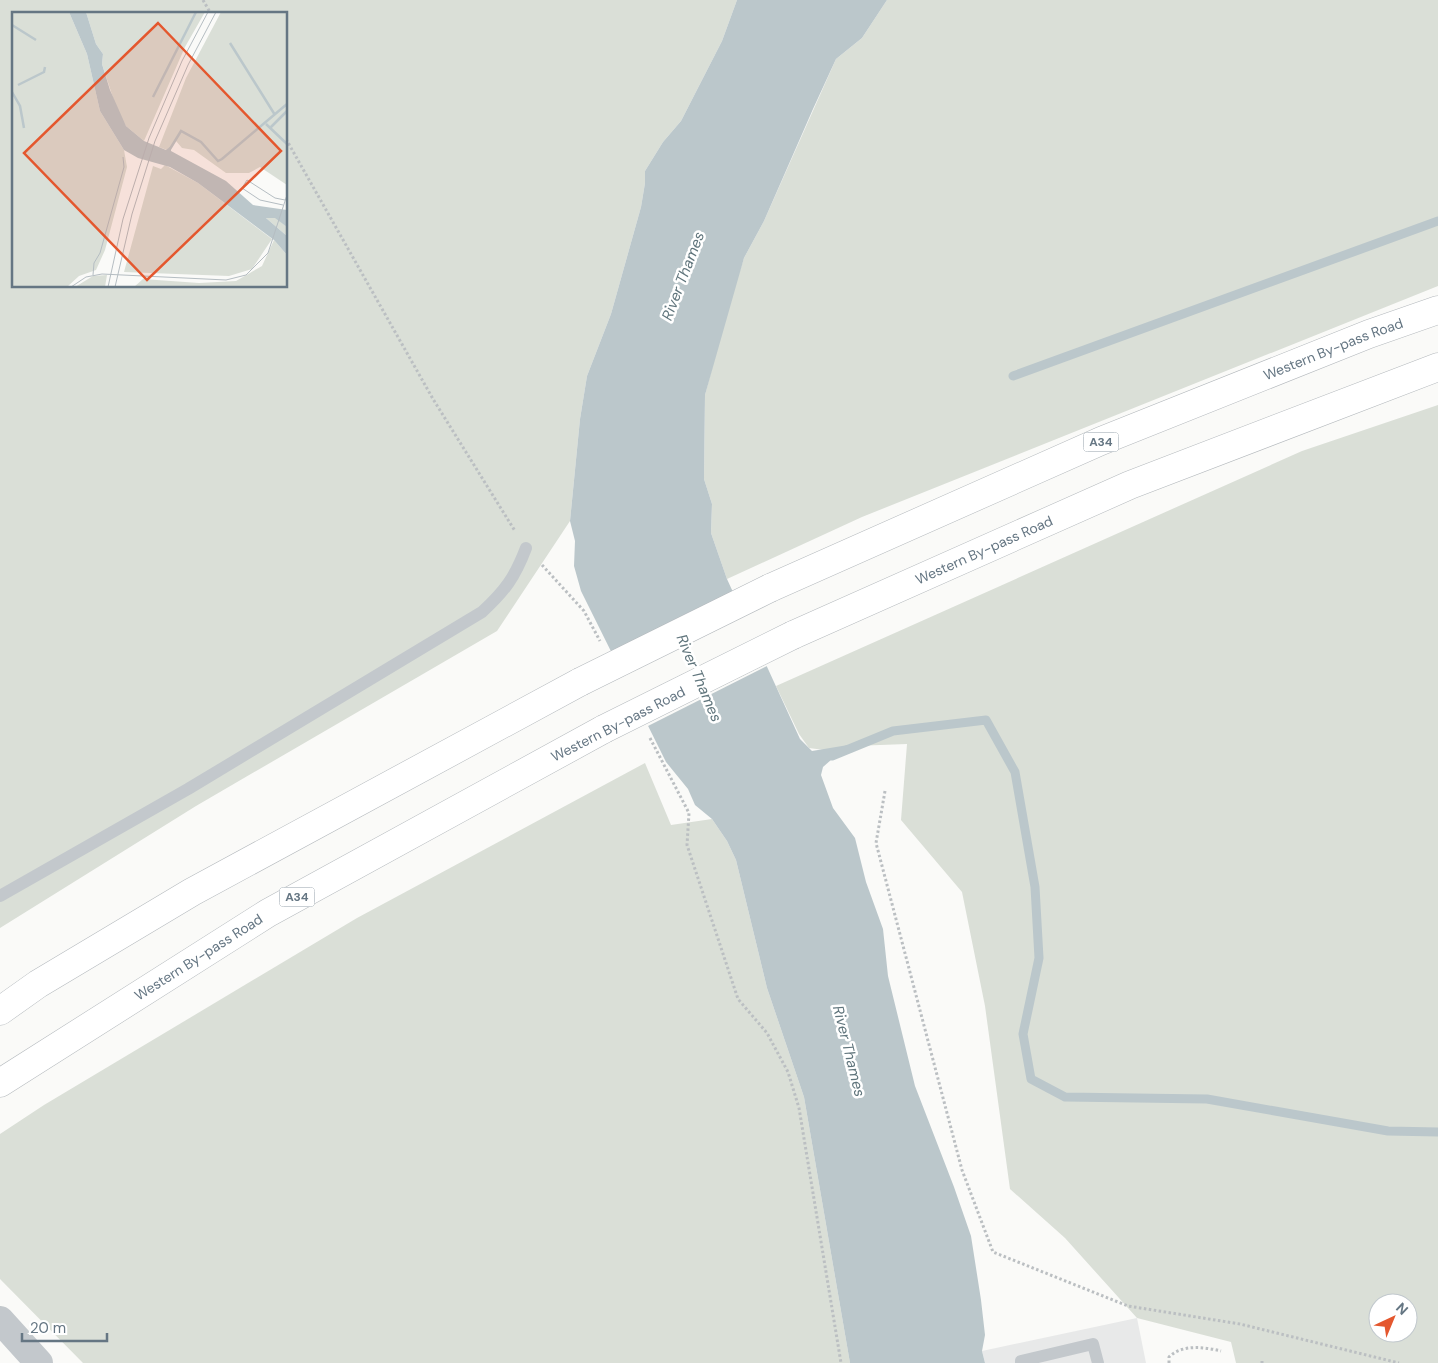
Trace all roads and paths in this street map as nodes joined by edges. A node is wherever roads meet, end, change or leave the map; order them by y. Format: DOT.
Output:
graph roads {
  1 [pos="203,0"];
  2 [pos="210,12"];
  3 [pos="288,143"];
  4 [pos="1438,310"];
  5 [pos="1438,367"];
  6 [pos="526,548"];
  7 [pos="599,640"];
  8 [pos="660,758"];
  9 [pos="886,791"];
  10 [pos="0,896"];
  11 [pos="0,1011"];
  12 [pos="0,1083"];
  13 [pos="0,1320"];
  14 [pos="1221,1351"];
  15 [pos="39,1363"];
  16 [pos="841,1363"];
  17 [pos="1021,1363"];
  18 [pos="1098,1363"];
  19 [pos="1169,1363"];
  20 [pos="1399,1363"];
  1 -- 2 [label="path"];
  3 -- 6 [label="path"];
  4 -- 11 [label="highway, Western By-pass Road / A34, bridge"];
  5 -- 12 [label="highway, Western By-pass Road / A34, bridge"];
  6 -- 7 [label="path"];
  6 -- 10 [label="lane"];
  8 -- 16 [label="path"];
  9 -- 20 [label="path"];
  13 -- 15 [label="street"];
  14 -- 19 [label="path"];
  17 -- 18 [label="lane"];
}
